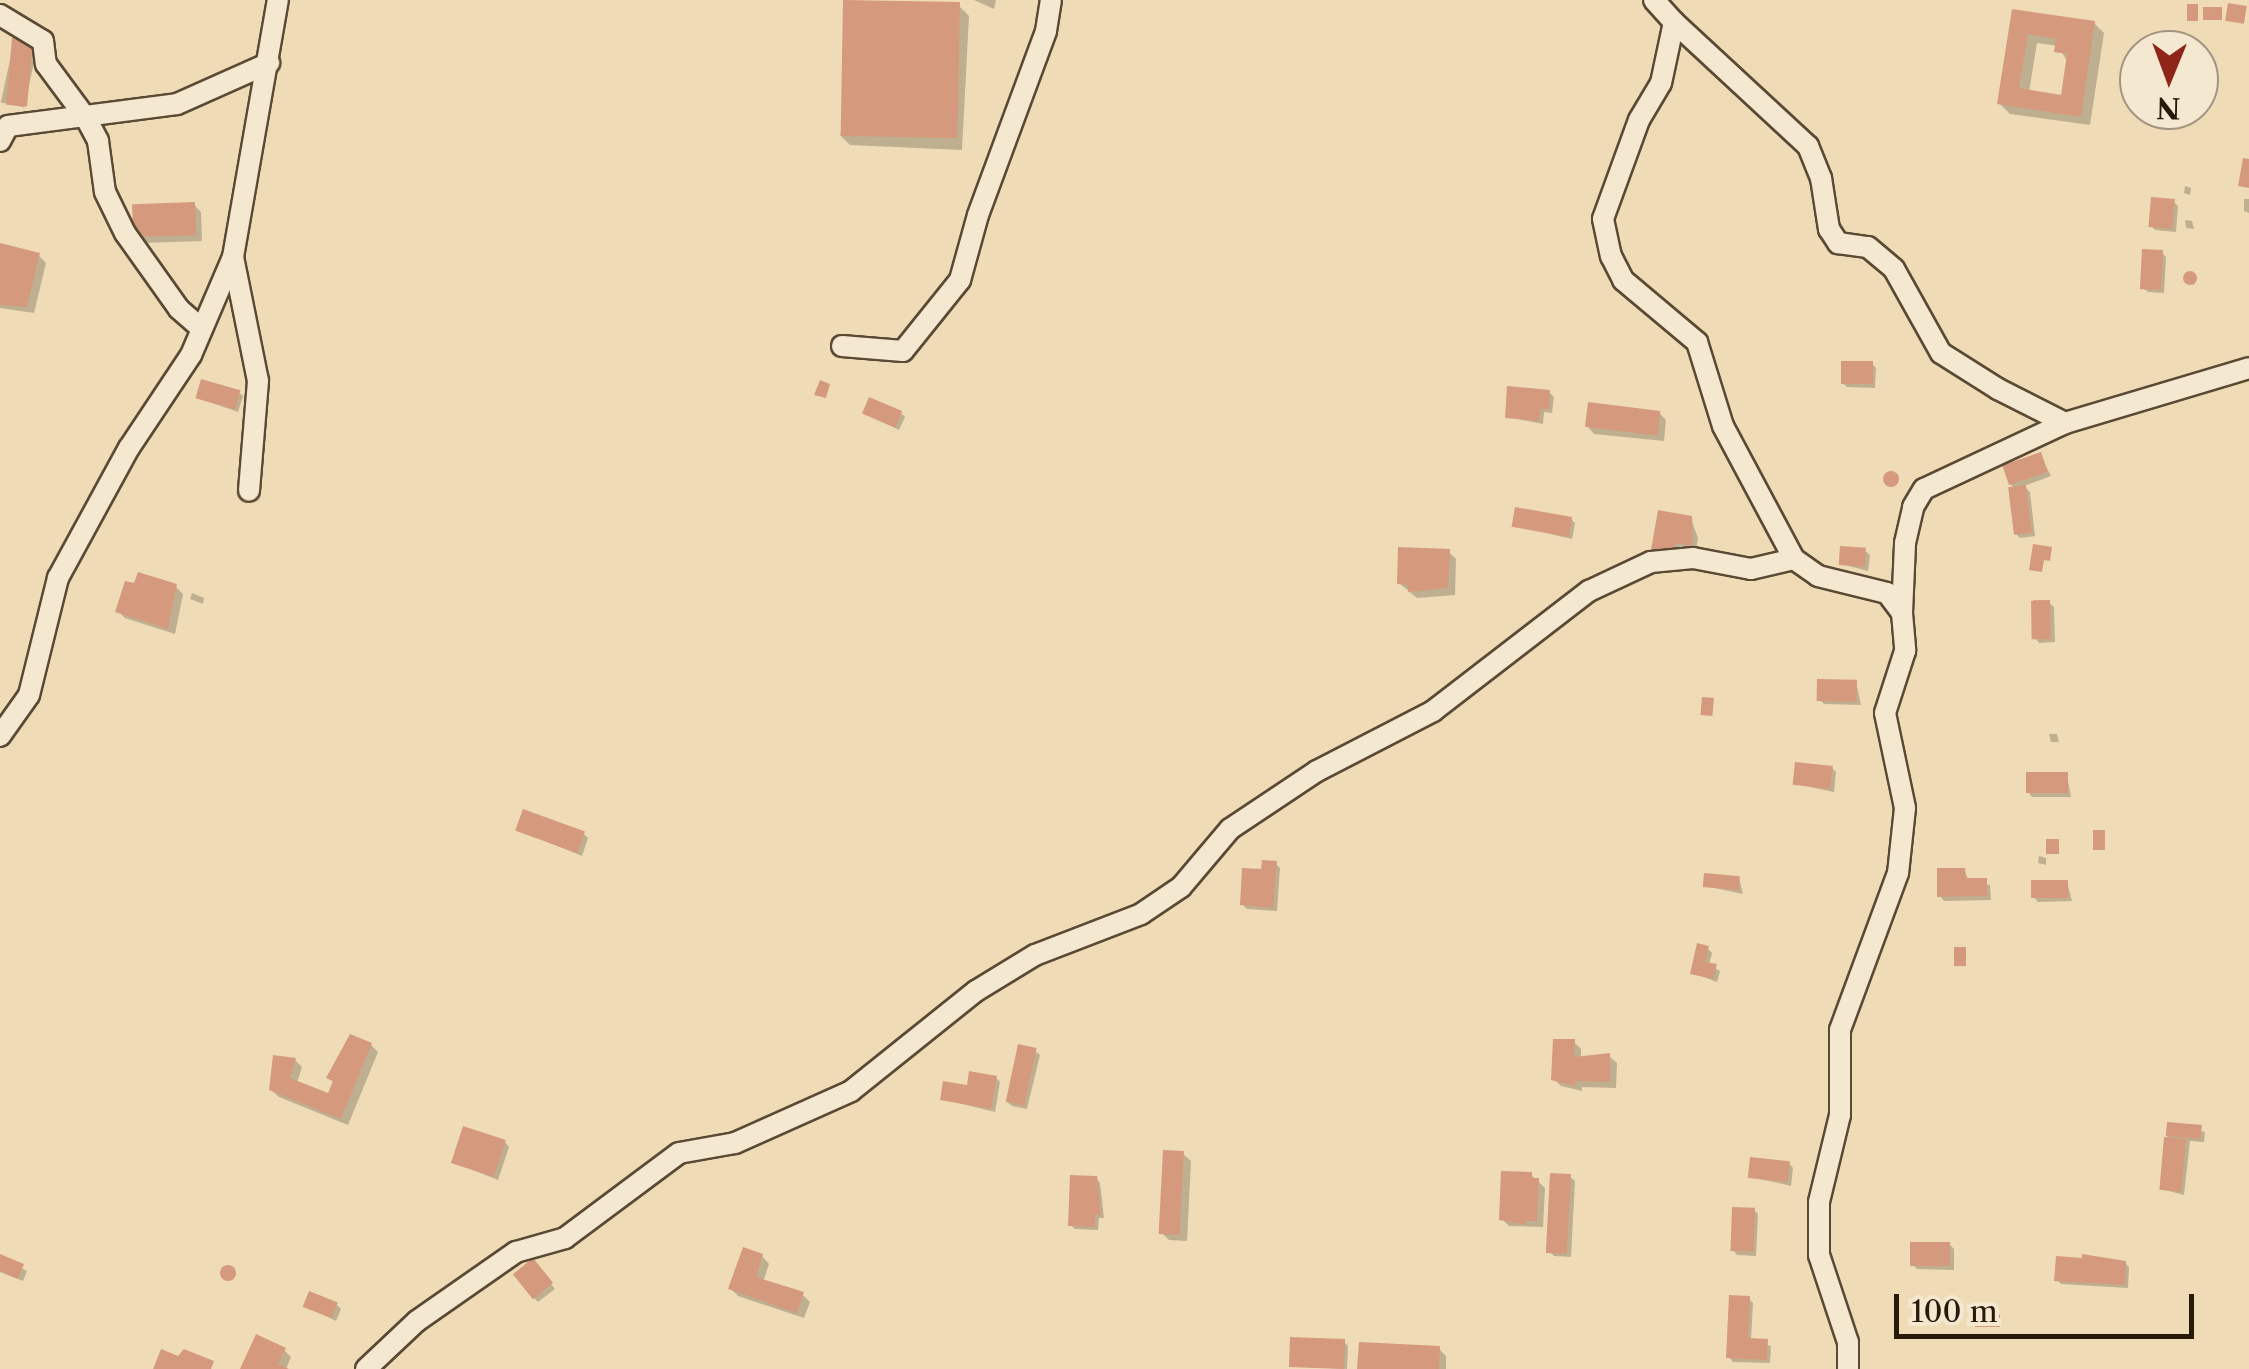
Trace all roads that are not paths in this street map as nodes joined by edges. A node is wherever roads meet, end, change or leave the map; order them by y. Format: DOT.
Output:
graph roads {
  1 [pos="278,0"];
  2 [pos="1051,0"];
  3 [pos="1654,0"];
  4 [pos="0,15"];
  5 [pos="1674,22"];
  6 [pos="269,63"];
  7 [pos="86,118"];
  8 [pos="0,141"];
  9 [pos="233,257"];
  10 [pos="202,329"];
  11 [pos="842,346"];
  12 [pos="2249,368"];
  13 [pos="2065,423"];
  14 [pos="249,491"];
  15 [pos="1794,559"];
  16 [pos="1902,613"];
  17 [pos="0,736"];
  18 [pos="366,1369"];
  19 [pos="1848,1369"];
  1 -- 6 [label="street"];
  2 -- 11 [label="street"];
  3 -- 5 [label="street"];
  4 -- 7 [label="street"];
  5 -- 13 [label="street"];
  5 -- 15 [label="street"];
  6 -- 7 [label="street"];
  6 -- 9 [label="street"];
  7 -- 8 [label="street"];
  7 -- 10 [label="street"];
  9 -- 10 [label="street"];
  9 -- 14 [label="street"];
  10 -- 17 [label="street"];
  12 -- 13 [label="street"];
  13 -- 16 [label="street"];
  15 -- 16 [label="street"];
  15 -- 18 [label="street"];
  16 -- 19 [label="street"];
}
